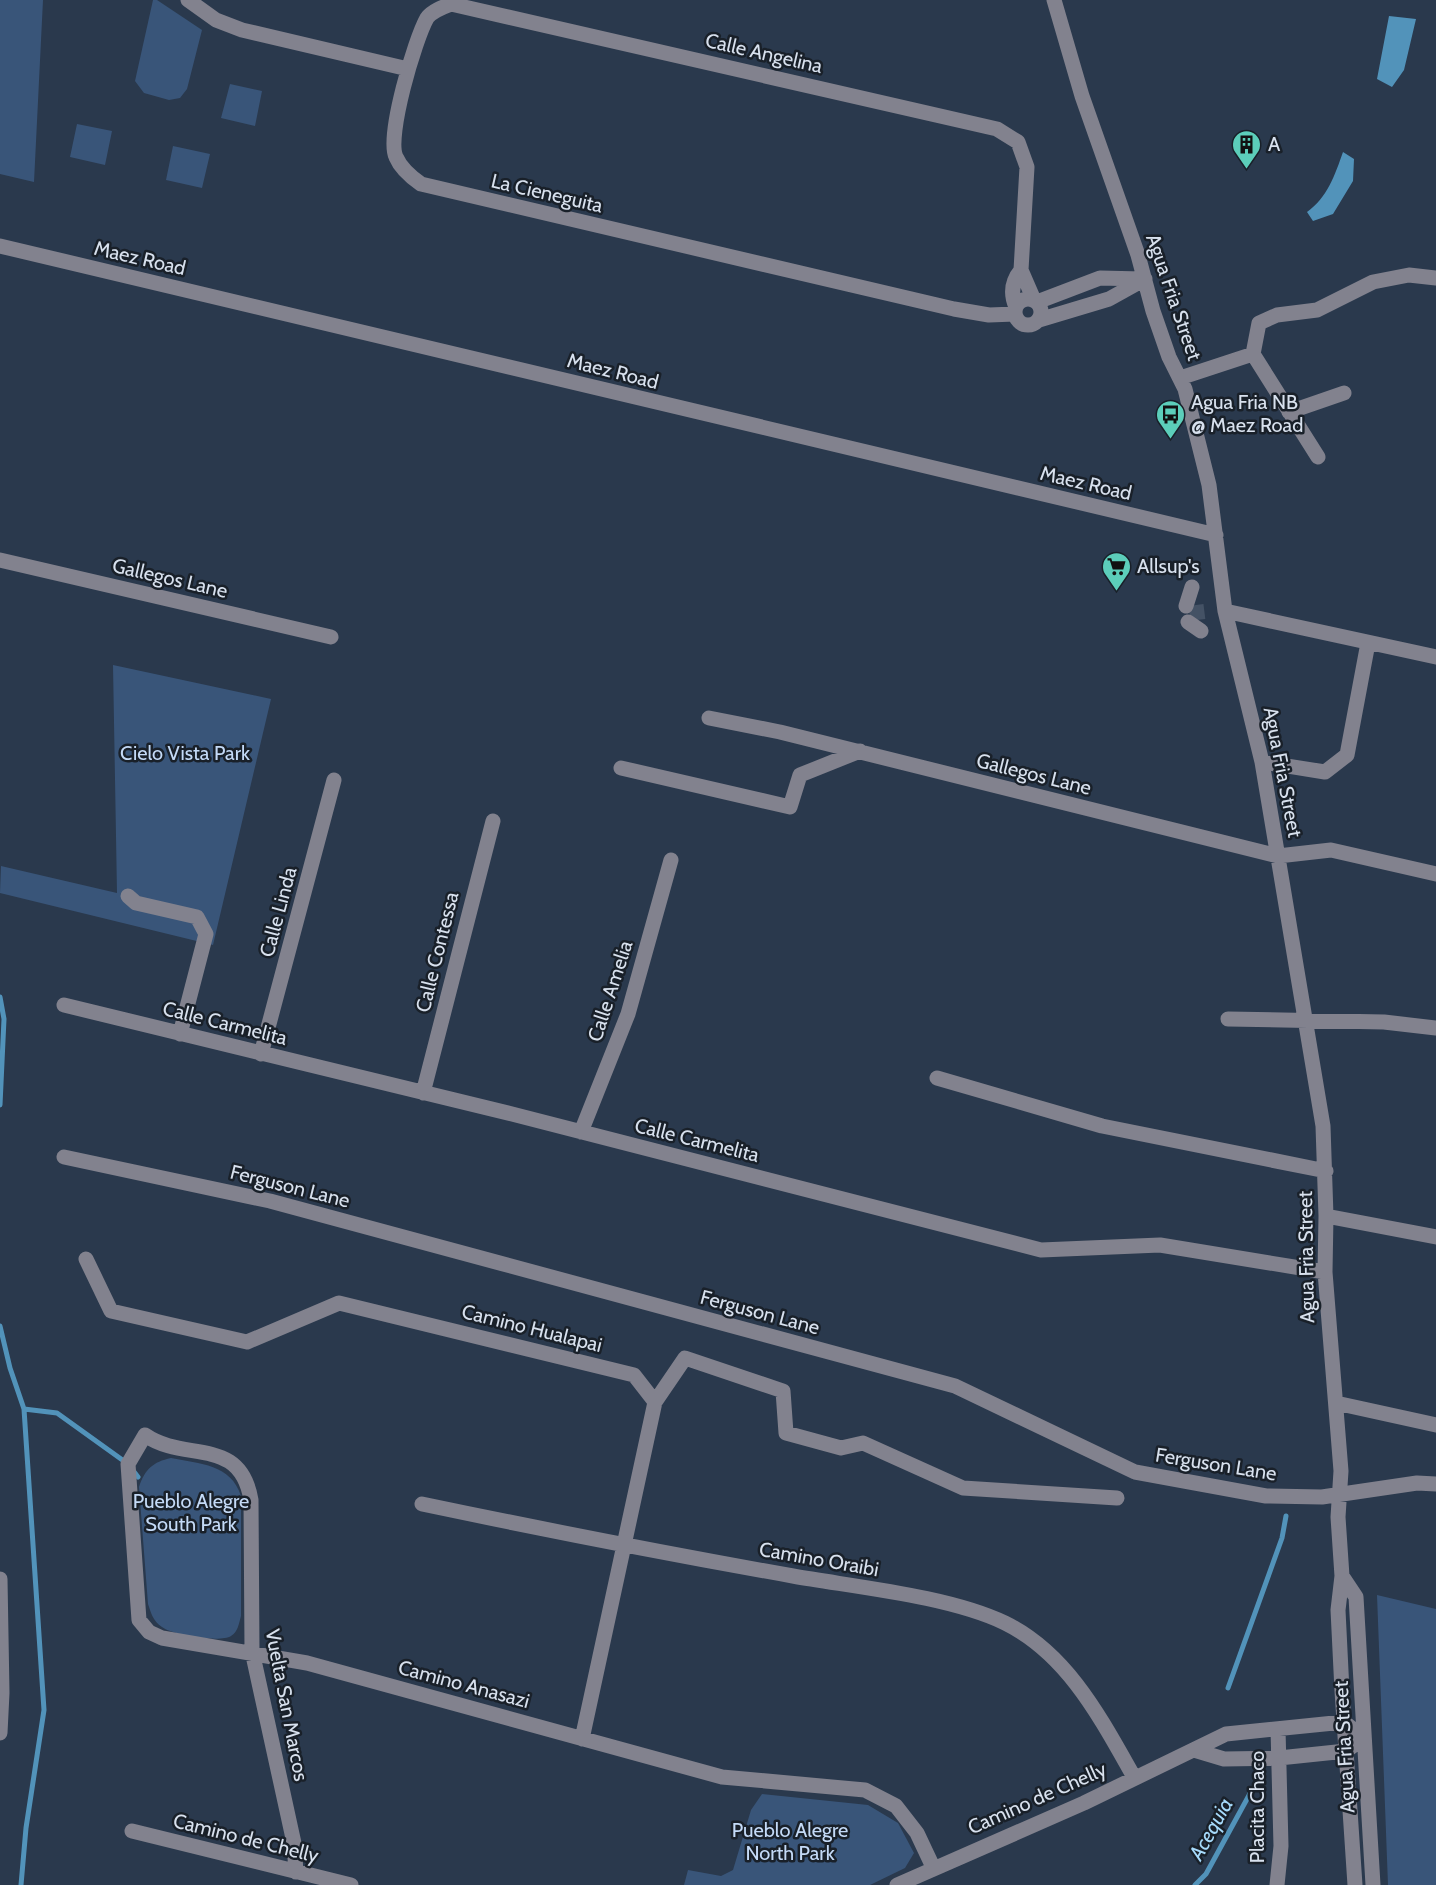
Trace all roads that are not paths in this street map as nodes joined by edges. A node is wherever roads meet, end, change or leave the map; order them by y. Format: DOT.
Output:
graph roads {
  1 [pos="188,0"];
  2 [pos="1054,0"];
  3 [pos="408,69"];
  4 [pos="0,246"];
  5 [pos="1022,270"];
  6 [pos="1436,278"];
  7 [pos="1145,279"];
  8 [pos="1036,301"];
  9 [pos="1015,310"];
  10 [pos="1039,320"];
  11 [pos="1253,354"];
  12 [pos="1180,378"];
  13 [pos="1344,393"];
  14 [pos="1290,412"];
  15 [pos="1318,457"];
  16 [pos="1216,535"];
  17 [pos="0,560"];
  18 [pos="1225,611"];
  19 [pos="331,637"];
  20 [pos="1368,643"];
  21 [pos="1436,657"];
  22 [pos="709,718"];
  23 [pos="860,751"];
  24 [pos="1262,762"];
  25 [pos="621,768"];
  26 [pos="334,780"];
  27 [pos="493,821"];
  28 [pos="1278,856"];
  29 [pos="671,860"];
  30 [pos="1436,874"];
  31 [pos="128,896"];
  32 [pos="64,1005"];
  33 [pos="1228,1019"];
  34 [pos="1306,1022"];
  35 [pos="1436,1028"];
  36 [pos="180,1034"];
  37 [pos="261,1054"];
  38 [pos="937,1078"];
  39 [pos="423,1094"];
  40 [pos="581,1132"];
  41 [pos="64,1157"];
  42 [pos="1326,1172"];
  43 [pos="1326,1216"];
  44 [pos="1436,1238"];
  45 [pos="86,1259"];
  46 [pos="1325,1272"];
  47 [pos="655,1402"];
  48 [pos="1336,1403"];
  49 [pos="1436,1425"];
  50 [pos="145,1436"];
  51 [pos="1436,1484"];
  52 [pos="1340,1494"];
  53 [pos="1118,1498"];
  54 [pos="422,1504"];
  55 [pos="625,1546"];
  56 [pos="1342,1576"];
  57 [pos="0,1579"];
  58 [pos="252,1651"];
  59 [pos="1,1693"];
  60 [pos="1344,1722"];
  61 [pos="1278,1729"];
  62 [pos="0,1733"];
  63 [pos="1364,1738"];
  64 [pos="582,1739"];
  65 [pos="1194,1750"];
  66 [pos="1346,1751"];
  67 [pos="1279,1758"];
  68 [pos="1134,1777"];
  69 [pos="132,1831"];
  70 [pos="933,1868"];
  71 [pos="296,1872"];
  72 [pos="351,1885"];
  73 [pos="897,1885"];
  74 [pos="1277,1885"];
  75 [pos="1355,1885"];
  76 [pos="1373,1885"];
  1 -- 3 [label="street"];
  2 -- 7 [label="street, Agua Fria Street"];
  3 -- 5 [label="street, Calle Angelina"];
  3 -- 9 [label="street, La Cieneguita"];
  4 -- 16 [label="street, Maez Road"];
  5 -- 8 [label="street, Calle Angelina"];
  5 -- 9 [label="street, Calle Angelina"];
  6 -- 11 [label="street"];
  7 -- 8 [label="street"];
  7 -- 10 [label="street"];
  7 -- 12 [label="street, Agua Fria Street"];
  8 -- 9 [label="street"];
  8 -- 10 [label="street"];
  9 -- 10 [label="street"];
  11 -- 12 [label="street"];
  11 -- 14 [label="street"];
  12 -- 16 [label="street, Agua Fria Street"];
  13 -- 14 [label="street"];
  14 -- 15 [label="street"];
  16 -- 18 [label="street, Agua Fria Street"];
  17 -- 19 [label="street, Gallegos Lane"];
  18 -- 20 [label="street"];
  18 -- 24 [label="street, Agua Fria Street"];
  20 -- 21 [label="street"];
  20 -- 24 [label="street"];
  22 -- 23 [label="street, Gallegos Lane"];
  23 -- 25 [label="street"];
  23 -- 28 [label="street, Gallegos Lane"];
  24 -- 28 [label="street, Agua Fria Street"];
  26 -- 37 [label="street, Calle Linda"];
  27 -- 39 [label="street, Calle Contessa"];
  28 -- 30 [label="street"];
  28 -- 34 [label="street, Agua Fria Street"];
  29 -- 40 [label="street, Calle Amelia"];
  31 -- 36 [label="street"];
  32 -- 36 [label="street, Calle Carmelita"];
  33 -- 34 [label="street"];
  34 -- 35 [label="street"];
  34 -- 42 [label="street, Agua Fria Street"];
  36 -- 37 [label="street, Calle Carmelita"];
  37 -- 39 [label="street, Calle Carmelita"];
  38 -- 42 [label="street"];
  39 -- 40 [label="street, Calle Carmelita"];
  40 -- 46 [label="street, Calle Carmelita"];
  41 -- 52 [label="street, Ferguson Lane"];
  42 -- 43 [label="street, Agua Fria Street"];
  43 -- 44 [label="street"];
  43 -- 46 [label="street, Agua Fria Street"];
  45 -- 47 [label="street, Camino Hualapai"];
  46 -- 48 [label="street, Agua Fria Street"];
  47 -- 53 [label="street"];
  47 -- 55 [label="street"];
  48 -- 49 [label="street"];
  48 -- 52 [label="street, Agua Fria Street"];
  50 -- 58 [label="street, Vuelta San Marcos"];
  50 -- 58 [label="street, Camino Anasazi"];
  51 -- 52 [label="street, Ferguson Lane"];
  52 -- 56 [label="street, Agua Fria Street"];
  54 -- 55 [label="street, Camino Oraibi"];
  55 -- 64 [label="street"];
  55 -- 68 [label="street, Camino Oraibi"];
  56 -- 60 [label="street, Agua Fria Street"];
  56 -- 63 [label="street, Agua Fria Street"];
  57 -- 59 [label="street"];
  58 -- 64 [label="street, Camino Anasazi"];
  58 -- 71 [label="street, Vuelta San Marcos"];
  59 -- 62 [label="street"];
  60 -- 61 [label="street, Camino de Chelly"];
  60 -- 63 [label="street"];
  60 -- 66 [label="street, Agua Fria Street"];
  61 -- 65 [label="street, Camino de Chelly"];
  61 -- 67 [label="street, Placita Chaco"];
  63 -- 66 [label="street"];
  63 -- 76 [label="street, Agua Fria Street"];
  64 -- 70 [label="street, Camino Anasazi"];
  65 -- 67 [label="street"];
  65 -- 68 [label="street, Camino de Chelly"];
  66 -- 67 [label="street"];
  66 -- 75 [label="street, Agua Fria Street"];
  67 -- 74 [label="street, Placita Chaco"];
  68 -- 70 [label="street, Camino de Chelly"];
  69 -- 71 [label="street, Camino de Chelly"];
  70 -- 73 [label="street, Camino de Chelly"];
  71 -- 72 [label="street, Camino de Chelly"];
}
